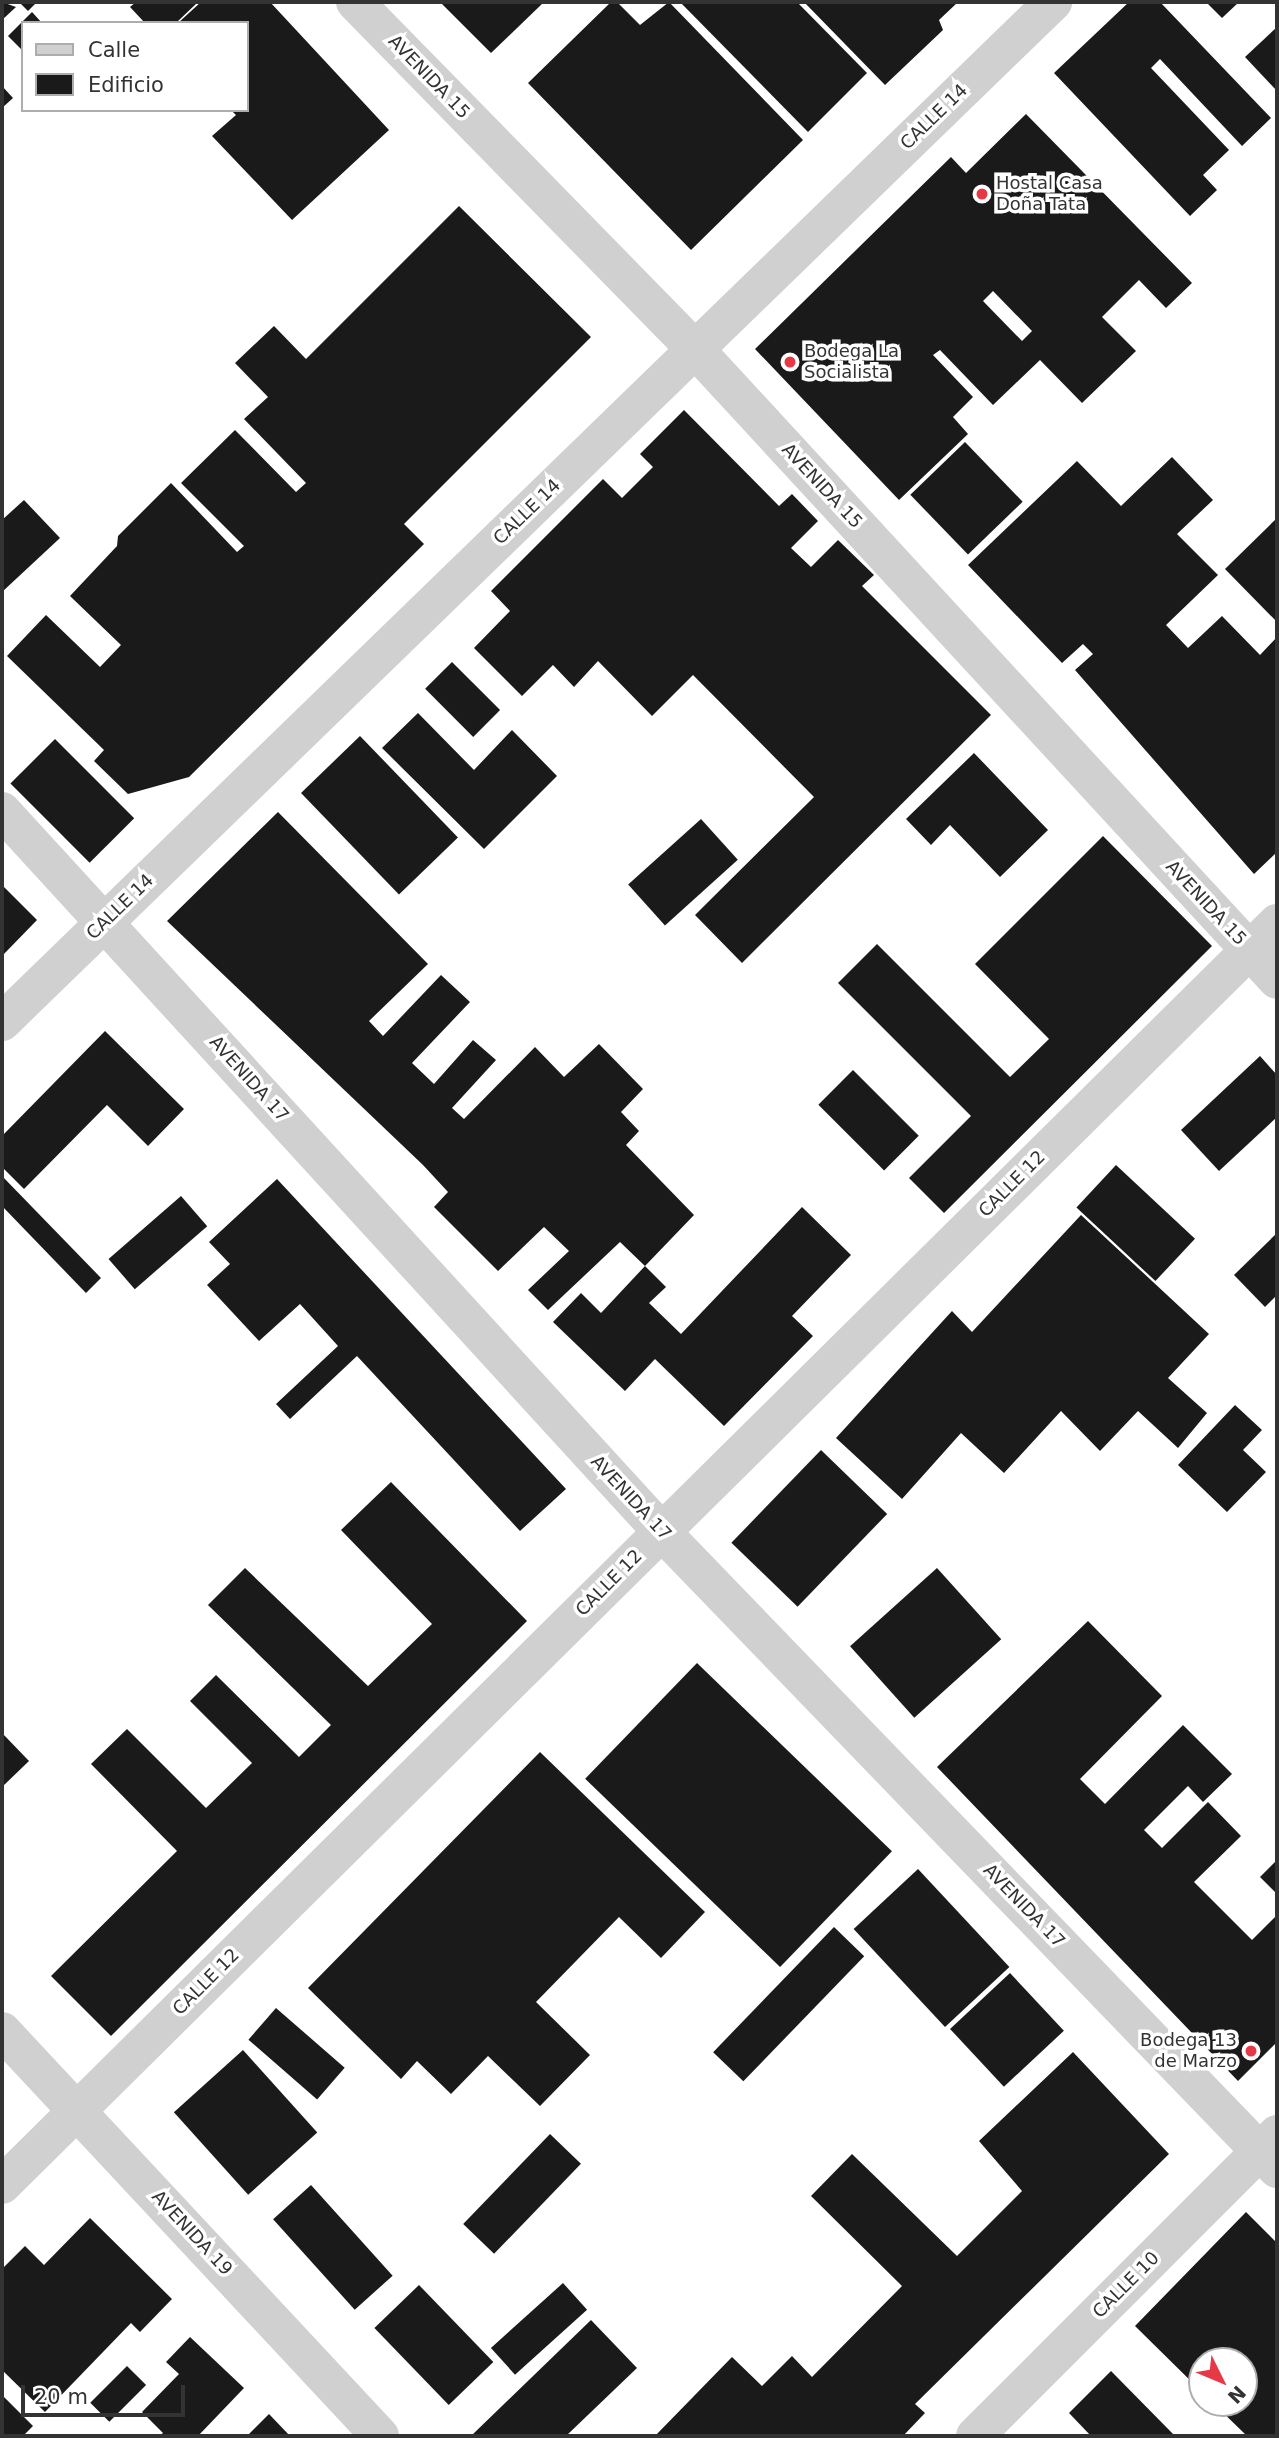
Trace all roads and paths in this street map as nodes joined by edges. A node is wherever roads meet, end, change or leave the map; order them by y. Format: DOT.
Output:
graph roads {
  1 [pos="355,2"];
  2 [pos="1053,2"];
  3 [pos="695,349"];
  4 [pos="2,811"];
  5 [pos="105,922"];
  6 [pos="1277,923"];
  7 [pos="1249,950"];
  8 [pos="1277,980"];
  9 [pos="2,1022"];
  10 [pos="661,1531"];
  11 [pos="2,2031"];
  12 [pos="78,2109"];
  13 [pos="1272,2151"];
  14 [pos="2,2185"];
  15 [pos="380,2436"];
  16 [pos="975,2436"];
  1 -- 3 [label="street, AVENIDA 15"];
  2 -- 3 [label="street, CALLE 14"];
  3 -- 5 [label="street, CALLE 14"];
  3 -- 7 [label="street, AVENIDA 15"];
  4 -- 5 [label="street, AVENIDA 17"];
  5 -- 9 [label="street, CALLE 14"];
  5 -- 10 [label="street, AVENIDA 17"];
  6 -- 7 [label="street, CALLE 12"];
  7 -- 8 [label="street, AVENIDA 15"];
  7 -- 10 [label="street, CALLE 12"];
  10 -- 12 [label="street, CALLE 12"];
  10 -- 13 [label="street, AVENIDA 17"];
  11 -- 12 [label="street, AVENIDA 19"];
  12 -- 14 [label="street, CALLE 12"];
  12 -- 15 [label="street, AVENIDA 19"];
  13 -- 16 [label="street, CALLE 10"];
}
